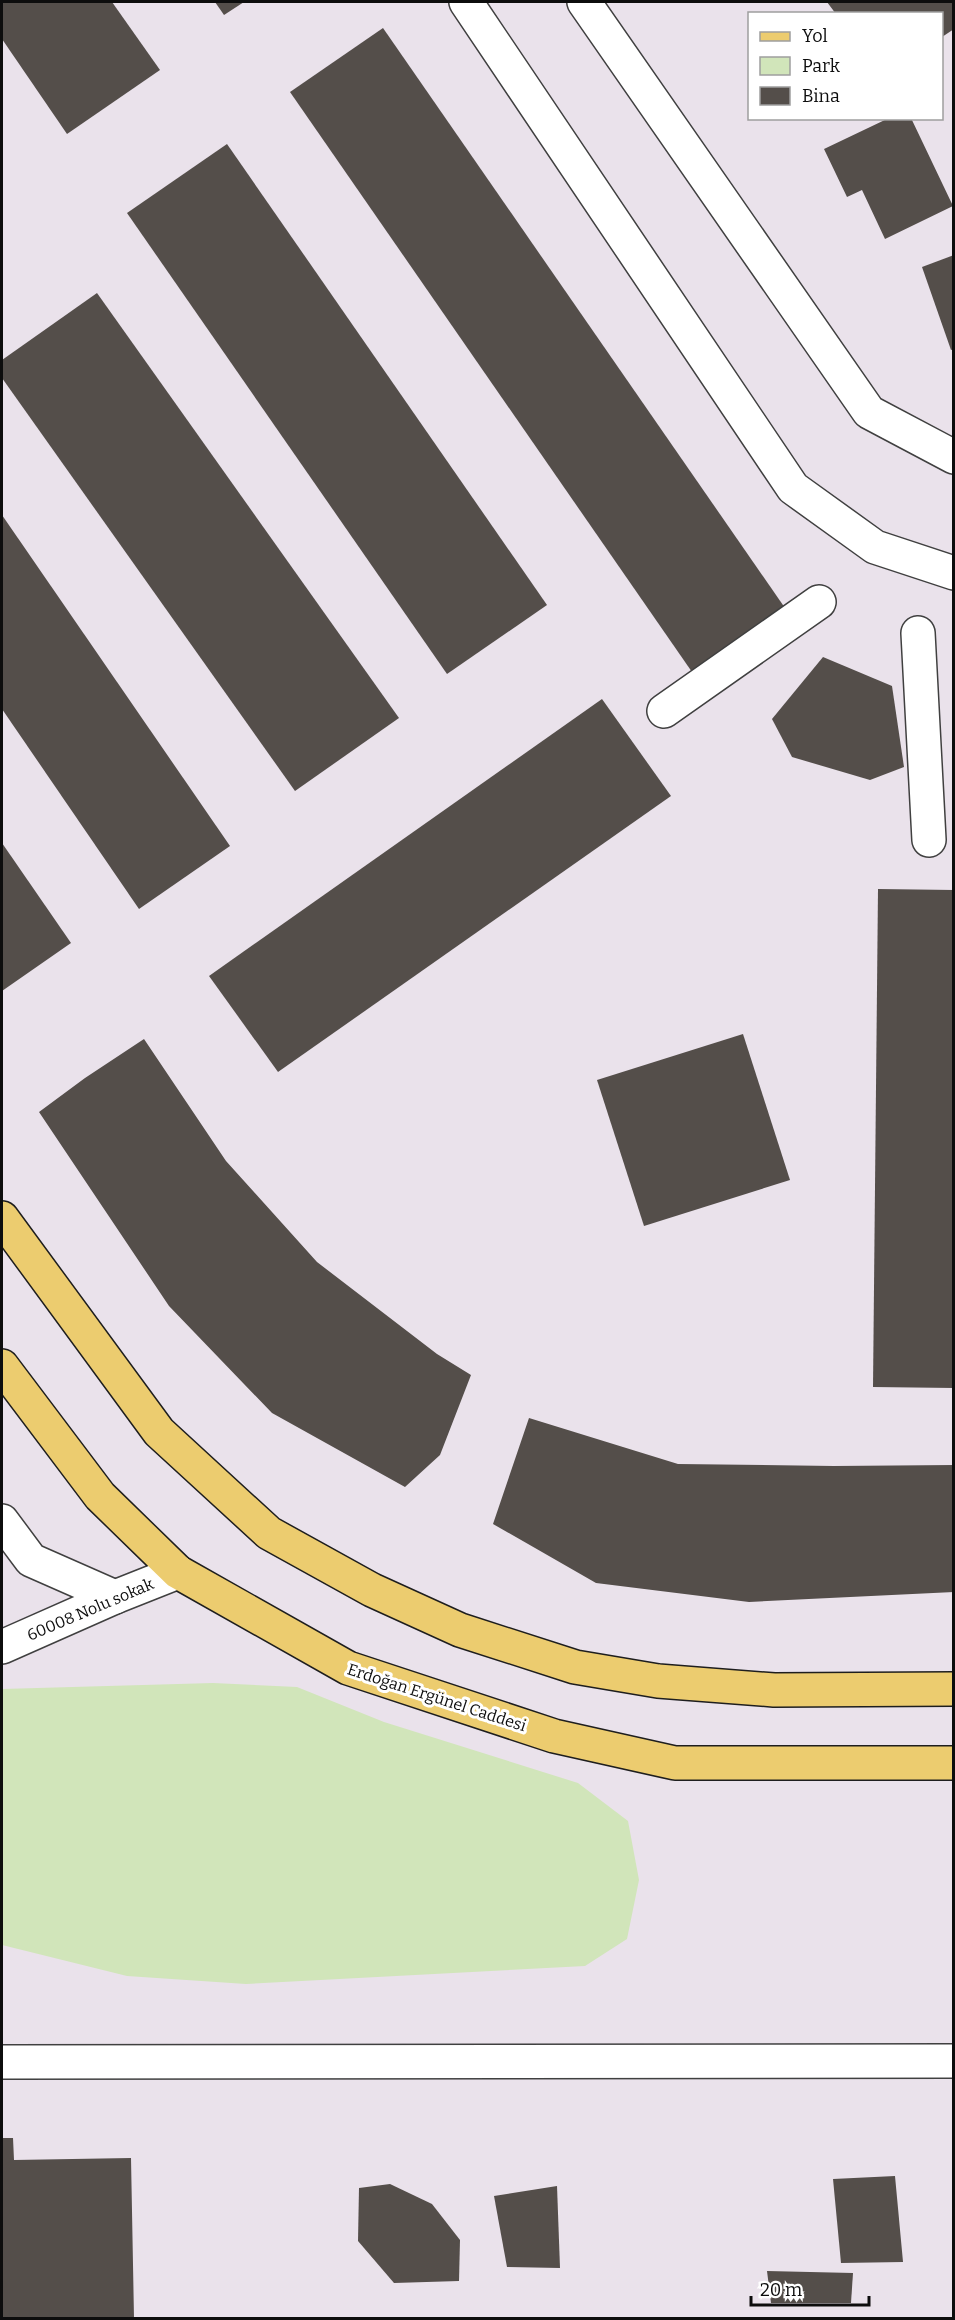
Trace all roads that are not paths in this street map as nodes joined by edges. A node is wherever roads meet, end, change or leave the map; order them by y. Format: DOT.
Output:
graph roads {
  1 [pos="466,2"];
  2 [pos="584,2"];
  3 [pos="954,457"];
  4 [pos="954,573"];
  5 [pos="819,602"];
  6 [pos="918,633"];
  7 [pos="664,711"];
  8 [pos="929,840"];
  9 [pos="2,1218"];
  10 [pos="2,1366"];
  11 [pos="2,1521"];
  12 [pos="178,1572"];
  13 [pos="115,1597"];
  14 [pos="2,1647"];
  15 [pos="954,1689"];
  16 [pos="954,1763"];
  17 [pos="954,2061"];
  18 [pos="2,2062"];
  1 -- 4 [label="street"];
  2 -- 3 [label="street"];
  5 -- 7 [label="street"];
  6 -- 8 [label="street"];
  9 -- 15 [label="main road"];
  10 -- 12 [label="main road, Erdoğan Ergünel Caddesi"];
  11 -- 13 [label="street"];
  12 -- 13 [label="street, 60008 Nolu sokak"];
  12 -- 16 [label="main road, Erdoğan Ergünel Caddesi"];
  13 -- 14 [label="street, 60008 Nolu sokak"];
  17 -- 18 [label="street"];
}
